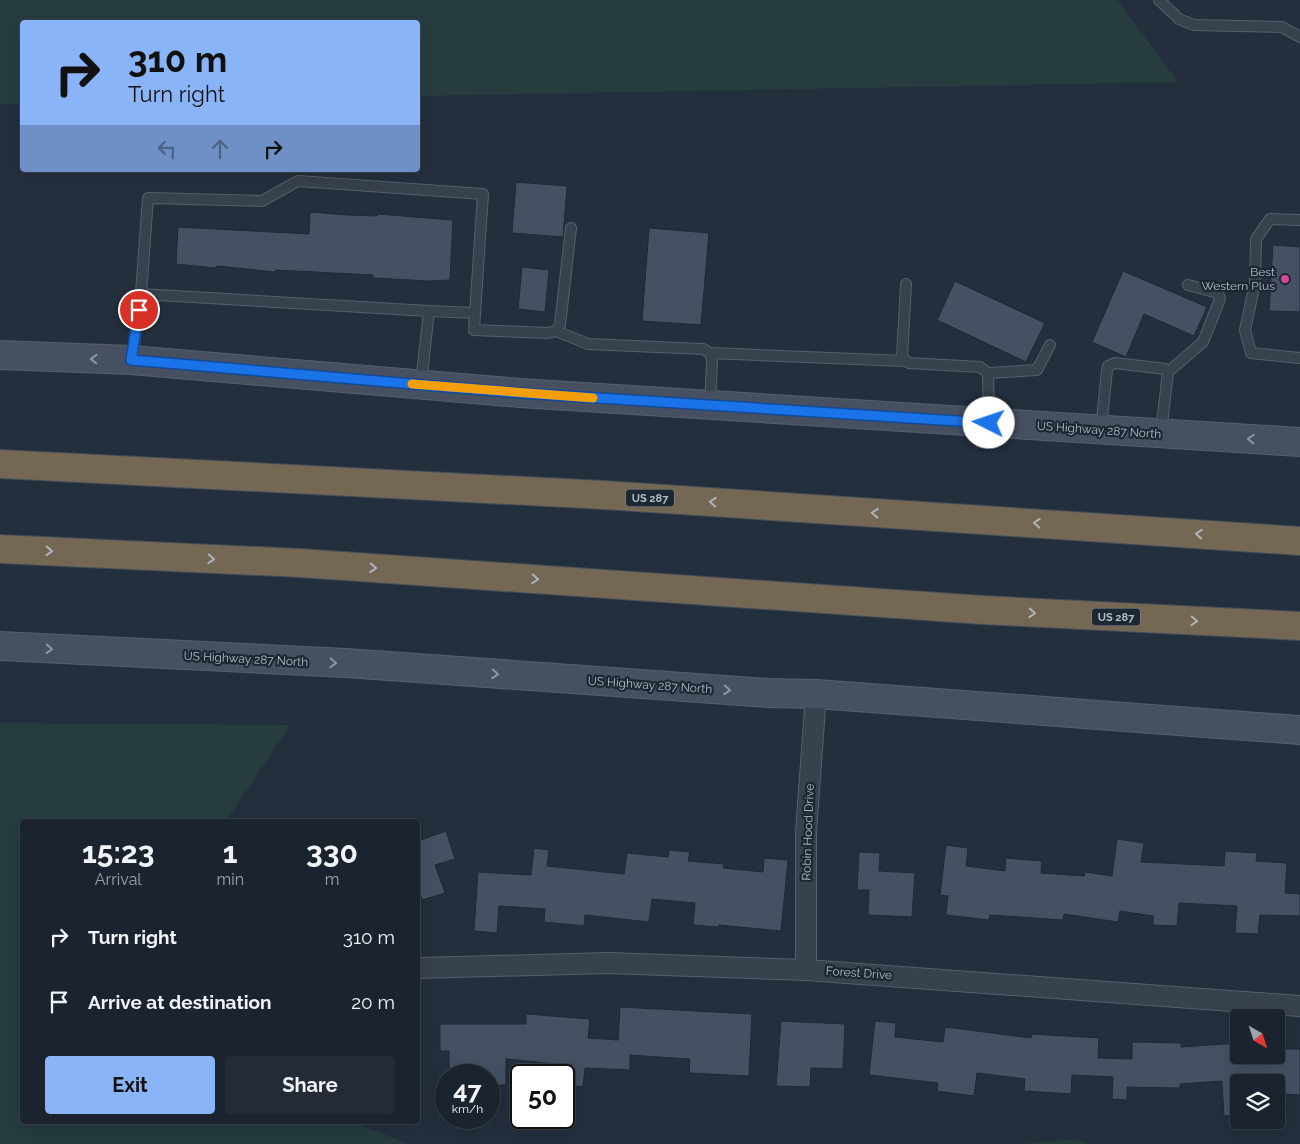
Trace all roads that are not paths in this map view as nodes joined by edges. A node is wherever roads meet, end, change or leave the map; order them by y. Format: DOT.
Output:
graph roads {
  1 [pos="1159,0"];
  2 [pos="1300,37"];
  3 [pos="1300,220"];
  4 [pos="571,228"];
  5 [pos="906,284"];
  6 [pos="1188,285"];
  7 [pos="141,294"];
  8 [pos="428,311"];
  9 [pos="475,313"];
  10 [pos="556,331"];
  11 [pos="1050,345"];
  12 [pos="710,353"];
  13 [pos="0,355"];
  14 [pos="1300,358"];
  15 [pos="131,360"];
  16 [pos="905,361"];
  17 [pos="1168,372"];
  18 [pos="988,373"];
  19 [pos="420,385"];
  20 [pos="710,405"];
  21 [pos="989,423"];
  22 [pos="1101,430"];
  23 [pos="1160,434"];
  24 [pos="1300,442"];
  25 [pos="0,464"];
  26 [pos="1300,522"];
  27 [pos="1233,536"];
  28 [pos="1300,541"];
  29 [pos="0,549"];
  30 [pos="1249,623"];
  31 [pos="1300,626"];
  32 [pos="1300,645"];
  33 [pos="0,646"];
  34 [pos="816,694"];
  35 [pos="1300,730"];
  36 [pos="420,968"];
  37 [pos="806,970"];
  38 [pos="1300,1006"];
  1 -- 2 [label="lane"];
  3 -- 14 [label="lane"];
  4 -- 10 [label="lane"];
  5 -- 16 [label="lane"];
  6 -- 17 [label="lane"];
  7 -- 8 [label="lane"];
  7 -- 9 [label="lane"];
  7 -- 15 [label="lane"];
  8 -- 9 [label="lane"];
  8 -- 19 [label="lane"];
  9 -- 10 [label="lane"];
  10 -- 12 [label="lane"];
  11 -- 18 [label="lane"];
  12 -- 16 [label="lane"];
  12 -- 20 [label="lane"];
  15 -- 13 [label="main road, US Highway 287 North, one-way"];
  15 -- 19 [label="main road, US Highway 287 North"];
  16 -- 18 [label="lane"];
  17 -- 22 [label="lane"];
  17 -- 23 [label="lane"];
  18 -- 21 [label="lane"];
  19 -- 20 [label="main road, US Highway 287 North"];
  20 -- 21 [label="main road, US Highway 287 North"];
  21 -- 22 [label="main road, US Highway 287 North"];
  22 -- 23 [label="main road, US Highway 287 North"];
  24 -- 23 [label="main road, US Highway 287 North, one-way"];
  27 -- 25 [label="highway, US 287, one-way"];
  26 -- 27 [label="highway"];
  27 -- 28 [label="highway, US 287"];
  29 -- 30 [label="highway, US 287, one-way"];
  30 -- 31 [label="highway, US 287"];
  30 -- 32 [label="highway"];
  33 -- 34 [label="main road, US Highway 287 North, one-way"];
  34 -- 35 [label="main road, US Highway 287 North"];
  34 -- 37 [label="street, Robin Hood Drive"];
  36 -- 37 [label="street, Forest Drive"];
  37 -- 38 [label="street, Forest Drive"];
}
